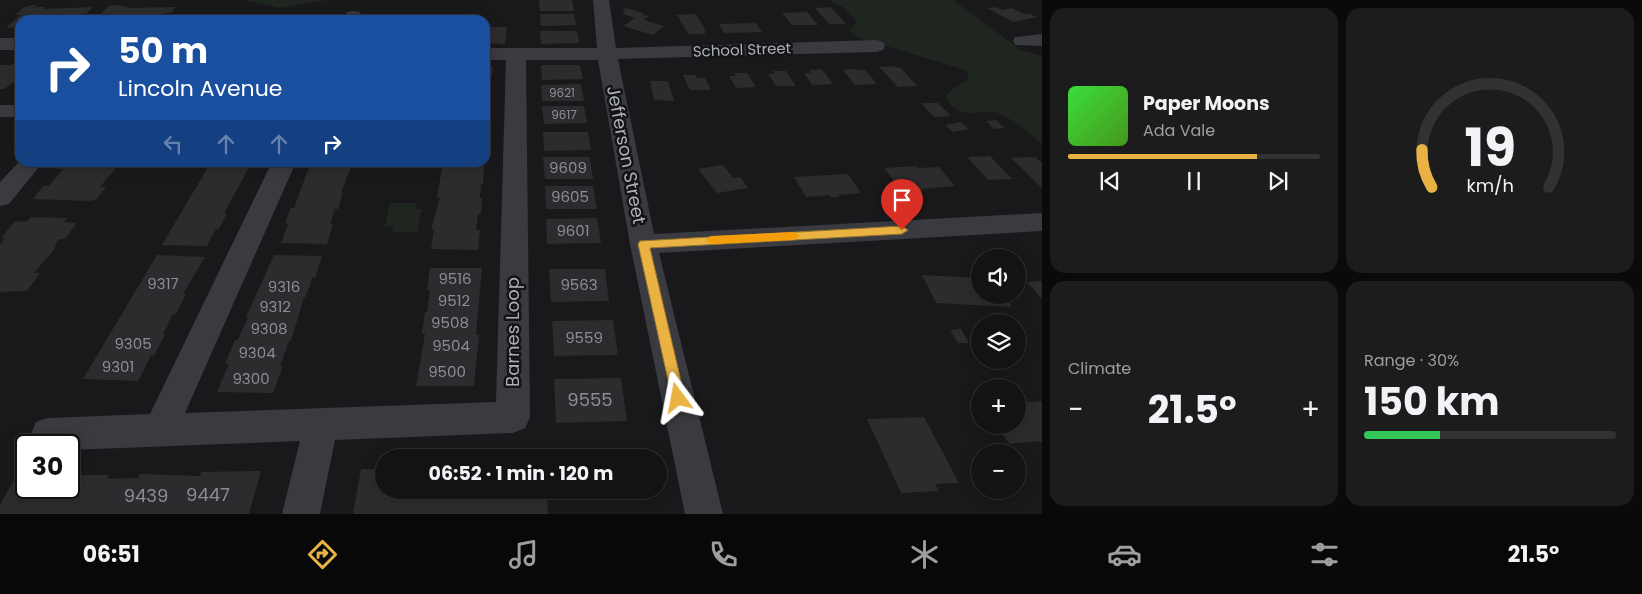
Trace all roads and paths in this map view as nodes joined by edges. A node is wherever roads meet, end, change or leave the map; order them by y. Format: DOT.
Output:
graph roads {
  1 [pos="601,0"];
  2 [pos="1042,40"];
  3 [pos="1022,41"];
  4 [pos="0,44"];
  5 [pos="15,44"];
  6 [pos="876,46"];
  7 [pos="490,54"];
  8 [pos="516,54"];
  9 [pos="607,54"];
  10 [pos="0,111"];
  11 [pos="15,111"];
  12 [pos="28,167"];
  13 [pos="282,167"];
  14 [pos="0,198"];
  15 [pos="1042,222"];
  16 [pos="644,244"];
  17 [pos="321,424"];
  18 [pos="160,430"];
  19 [pos="48,434"];
  20 [pos="301,514"];
  21 [pos="704,514"];
  1 -- 9 [label="street, Jefferson Street"];
  2 -- 3 [label="street"];
  4 -- 5 [label="street"];
  6 -- 9 [label="street, School Street"];
  7 -- 8 [label="street"];
  8 -- 9 [label="street"];
  8 -- 17 [label="street, Barnes Loop"];
  9 -- 16 [label="street, Jefferson Street"];
  10 -- 11 [label="street"];
  12 -- 14 [label="street"];
  13 -- 18 [label="street"];
  15 -- 16 [label="street"];
  16 -- 21 [label="street, Jefferson Street"];
  17 -- 18 [label="street, Barnes Loop"];
  17 -- 20 [label="street"];
  18 -- 19 [label="street, Barnes Loop"];
}
